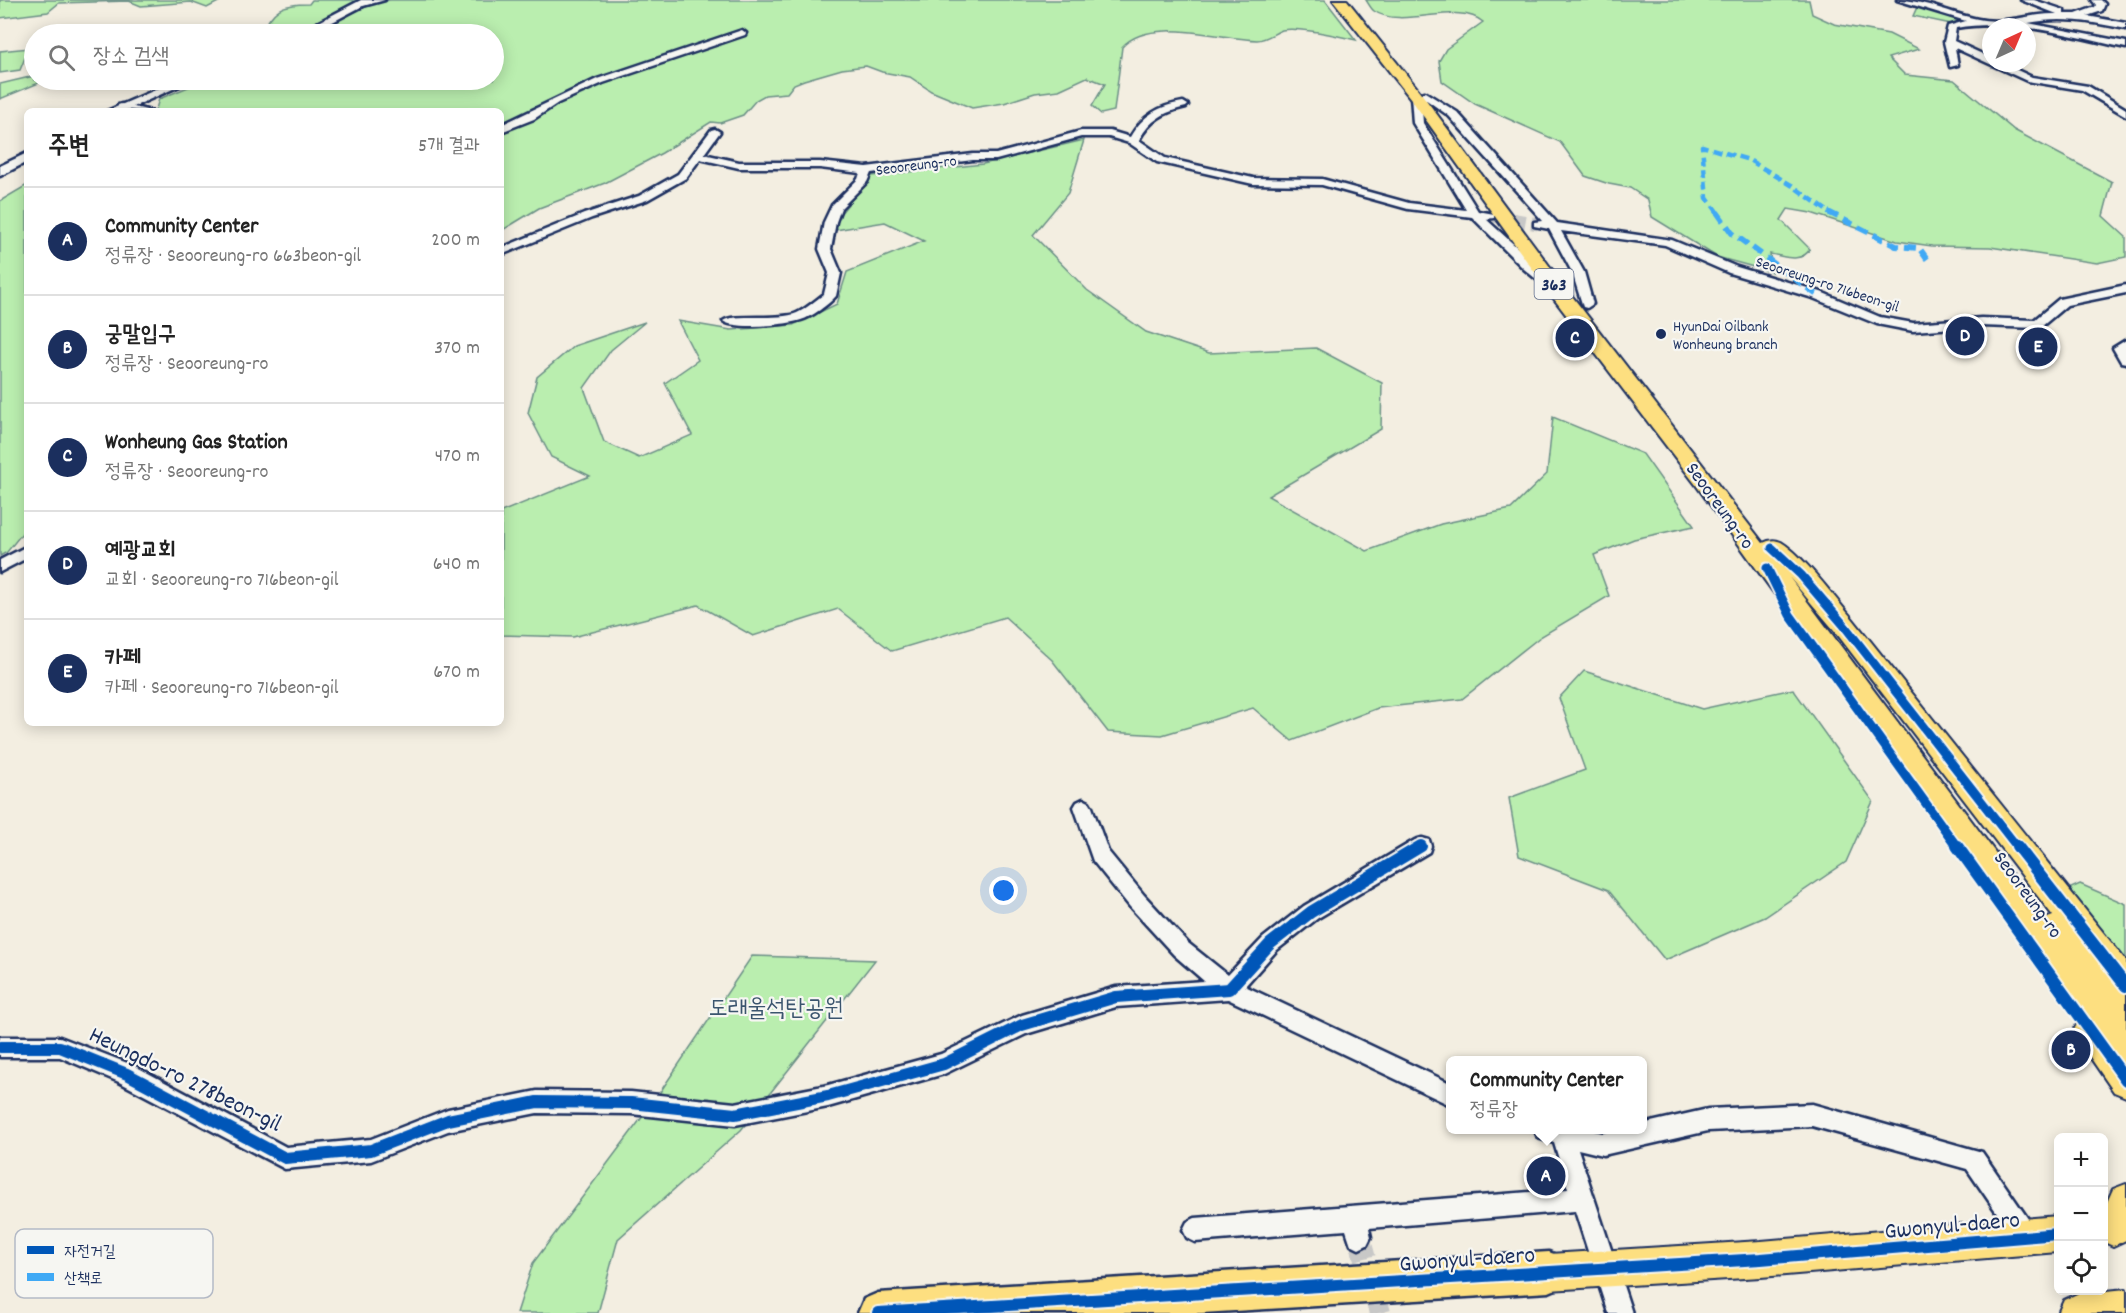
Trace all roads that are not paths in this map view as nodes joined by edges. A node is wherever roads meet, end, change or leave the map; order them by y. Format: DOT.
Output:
graph roads {
  1 [pos="381,0"];
  2 [pos="1340,0"];
  3 [pos="1349,0"];
  4 [pos="1901,0"];
  5 [pos="2025,0"];
  6 [pos="2096,0"];
  7 [pos="366,2"];
  8 [pos="2078,17"];
  9 [pos="2036,19"];
  10 [pos="1976,22"];
  11 [pos="1982,22"];
  12 [pos="322,24"];
  13 [pos="2126,26"];
  14 [pos="2036,27"];
  15 [pos="742,33"];
  16 [pos="2126,34"];
  17 [pos="1949,42"];
  18 [pos="2126,45"];
  19 [pos="1982,57"];
  20 [pos="1953,65"];
  21 [pos="2015,72"];
  22 [pos="163,90"];
  23 [pos="1420,95"];
  24 [pos="1183,105"];
  25 [pos="119,108"];
  26 [pos="2126,113"];
  27 [pos="504,128"];
  28 [pos="715,132"];
  29 [pos="1133,141"];
  30 [pos="697,155"];
  31 [pos="24,159"];
  32 [pos="866,170"];
  33 [pos="0,171"];
  34 [pos="1474,213"];
  35 [pos="1490,216"];
  36 [pos="1538,224"];
  37 [pos="1552,226"];
  38 [pos="504,251"];
  39 [pos="2126,289"];
  40 [pos="1558,291"];
  41 [pos="1587,304"];
  42 [pos="729,321"];
  43 [pos="2126,344"];
  44 [pos="2126,359"];
  45 [pos="24,553"];
  46 [pos="1769,558"];
  47 [pos="0,567"];
  48 [pos="1083,807"];
  49 [pos="1422,846"];
  50 [pos="2126,986"];
  51 [pos="1229,990"];
  52 [pos="2121,1031"];
  53 [pos="0,1047"];
  54 [pos="2126,1080"];
  55 [pos="1446,1092"];
  56 [pos="1555,1134"];
  57 [pos="1562,1134"];
  58 [pos="1647,1134"];
  59 [pos="1647,1134"];
  60 [pos="1583,1199"];
  61 [pos="1195,1230"];
  62 [pos="2043,1236"];
  63 [pos="1605,1268"];
  64 [pos="1549,1272"];
  65 [pos="2126,1308"];
  66 [pos="878,1313"];
  67 [pos="1620,1313"];
  68 [pos="2077,1313"];
  1 -- 7 [label="street"];
  2 -- 23 [label="main road, Seooreung-ro / 363"];
  3 -- 23 [label="main road, Seooreung-ro / 363"];
  4 -- 10 [label="street"];
  5 -- 8 [label="street"];
  6 -- 8 [label="street"];
  7 -- 12 [label="street"];
  8 -- 9 [label="street"];
  8 -- 13 [label="street"];
  8 -- 16 [label="street"];
  10 -- 11 [label="street"];
  10 -- 17 [label="street"];
  14 -- 18 [label="street"];
  15 -- 27 [label="street"];
  17 -- 19 [label="street"];
  17 -- 20 [label="street"];
  21 -- 26 [label="street"];
  22 -- 25 [label="street"];
  23 -- 34 [label="street, Seooreung-ro"];
  23 -- 37 [label="street, Seooreung-ro"];
  23 -- 40 [label="main road, Seooreung-ro / 363"];
  23 -- 41 [label="main road, Seooreung-ro / 363"];
  24 -- 29 [label="street"];
  28 -- 30 [label="street"];
  29 -- 32 [label="street, Seooreung-ro"];
  29 -- 34 [label="street, Seooreung-ro"];
  30 -- 32 [label="street, Seooreung-ro"];
  30 -- 38 [label="street"];
  31 -- 33 [label="street"];
  32 -- 42 [label="street"];
  34 -- 35 [label="street"];
  34 -- 40 [label="street, Seooreung-ro"];
  36 -- 37 [label="street, Seooreung-ro 716beon-gil"];
  37 -- 39 [label="street, Seooreung-ro 716beon-gil"];
  37 -- 41 [label="street, Seooreung-ro"];
  40 -- 46 [label="main road, Seooreung-ro / 363"];
  41 -- 46 [label="main road, Seooreung-ro / 363"];
  43 -- 44 [label="street"];
  45 -- 47 [label="street"];
  46 -- 50 [label="main road"];
  46 -- 52 [label="main road, Seooreung-ro / 363"];
  46 -- 54 [label="main road"];
  48 -- 51 [label="street"];
  49 -- 51 [label="street"];
  51 -- 53 [label="street, Heungdo-ro 278beon-gil"];
  51 -- 55 [label="street"];
  56 -- 60 [label="street"];
  57 -- 59 [label="street"];
  58 -- 62 [label="street"];
  60 -- 61 [label="street"];
  60 -- 63 [label="street"];
  62 -- 63 [label="main road, Gwonyul-daero"];
  63 -- 64 [label="main road, Gwonyul-daero"];
  63 -- 67 [label="street"];
  64 -- 66 [label="highway, Gwonyul-daero"];
  65 -- 68 [label="main road"];
}
